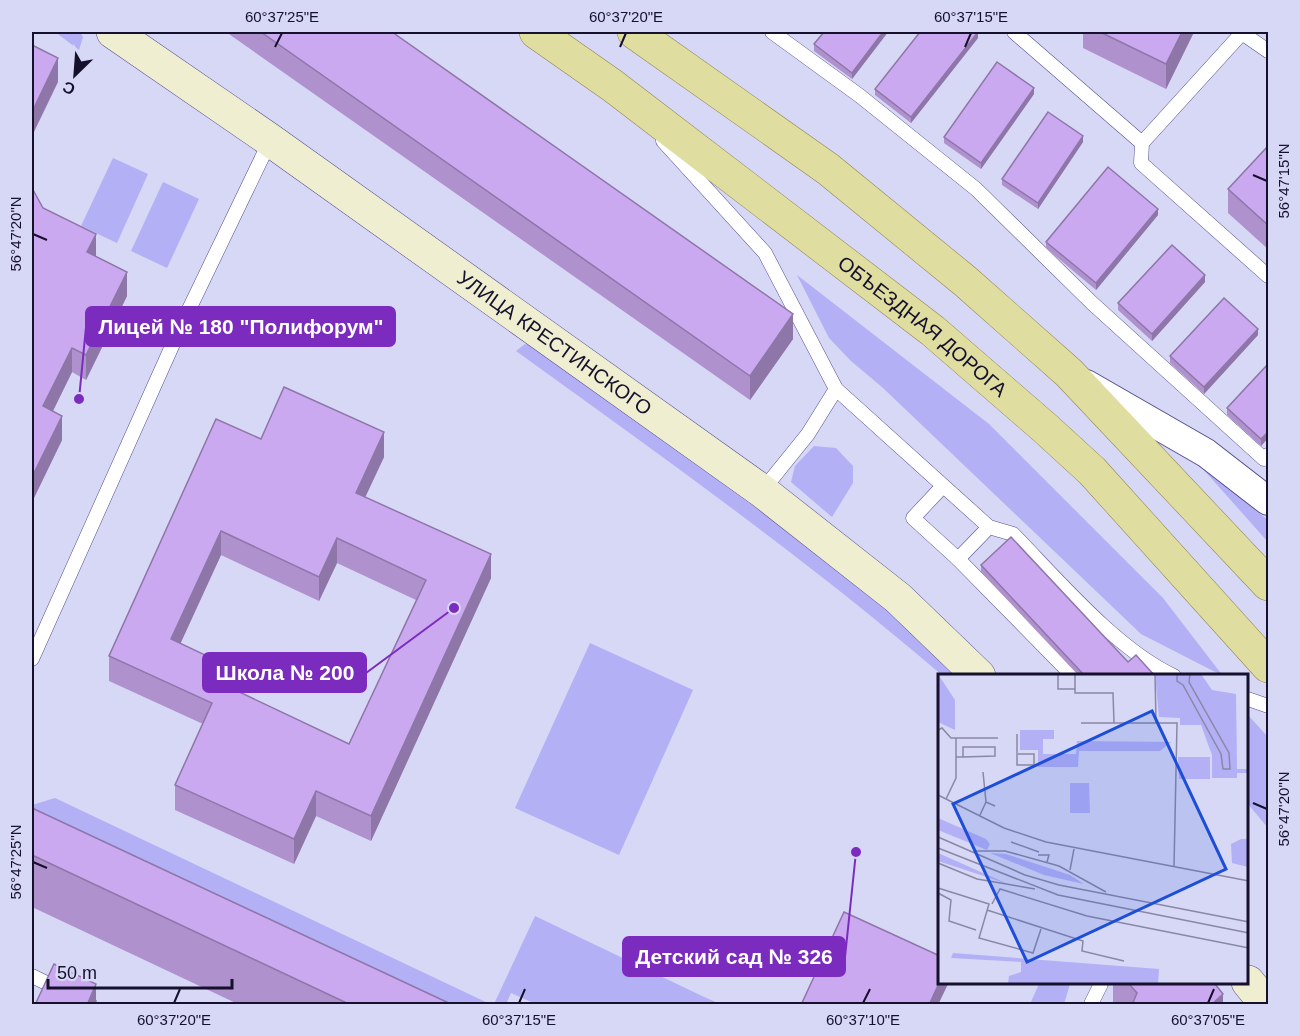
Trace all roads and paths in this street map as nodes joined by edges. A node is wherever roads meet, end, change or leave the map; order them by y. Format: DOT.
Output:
graph roads {
  1 [pos="113,32"];
  2 [pos="536,32"];
  3 [pos="634,32"];
  4 [pos="772,32"];
  5 [pos="1014,32"];
  6 [pos="1269,51"];
  7 [pos="613,86"];
  8 [pos="270,140"];
  9 [pos="1142,143"];
  10 [pos="1269,276"];
  11 [pos="1069,373"];
  12 [pos="836,389"];
  13 [pos="1269,455"];
  14 [pos="943,486"];
  15 [pos="762,491"];
  16 [pos="1269,501"];
  17 [pos="989,527"];
  18 [pos="958,559"];
  19 [pos="1269,584"];
  20 [pos="32,659"];
  21 [pos="1269,666"];
  22 [pos="977,674"];
  23 [pos="1071,674"];
  24 [pos="1170,674"];
  25 [pos="1249,699"];
  26 [pos="1269,706"];
  27 [pos="32,976"];
  28 [pos="1249,983"];
  29 [pos="1101,985"];
  30 [pos="90,1005"];
  31 [pos="1091,1005"];
  32 [pos="1266,1005"];
  1 -- 8 [label="street, УЛИЦА КРЕСТИНСКОГО"];
  2 -- 7 [label="main road, ОБЪЕЗДНАЯ ДОРОГА"];
  3 -- 11 [label="main road"];
  4 -- 13 [label="lane"];
  5 -- 9 [label="lane"];
  6 -- 9 [label="lane"];
  7 -- 12 [label="lane"];
  7 -- 21 [label="main road, ОБЪЕЗДНАЯ ДОРОГА"];
  8 -- 15 [label="street, УЛИЦА КРЕСТИНСКОГО"];
  8 -- 20 [label="lane"];
  9 -- 10 [label="lane"];
  11 -- 16 [label="street"];
  11 -- 19 [label="main road"];
  12 -- 14 [label="lane"];
  12 -- 15 [label="lane"];
  14 -- 17 [label="lane"];
  14 -- 18 [label="lane"];
  15 -- 22 [label="street, УЛИЦА КРЕСТИНСКОГО"];
  17 -- 18 [label="lane"];
  17 -- 24 [label="lane"];
  18 -- 23 [label="lane"];
  25 -- 26 [label="lane"];
  27 -- 30 [label="lane"];
  28 -- 32 [label="street"];
  29 -- 31 [label="lane"];
}
